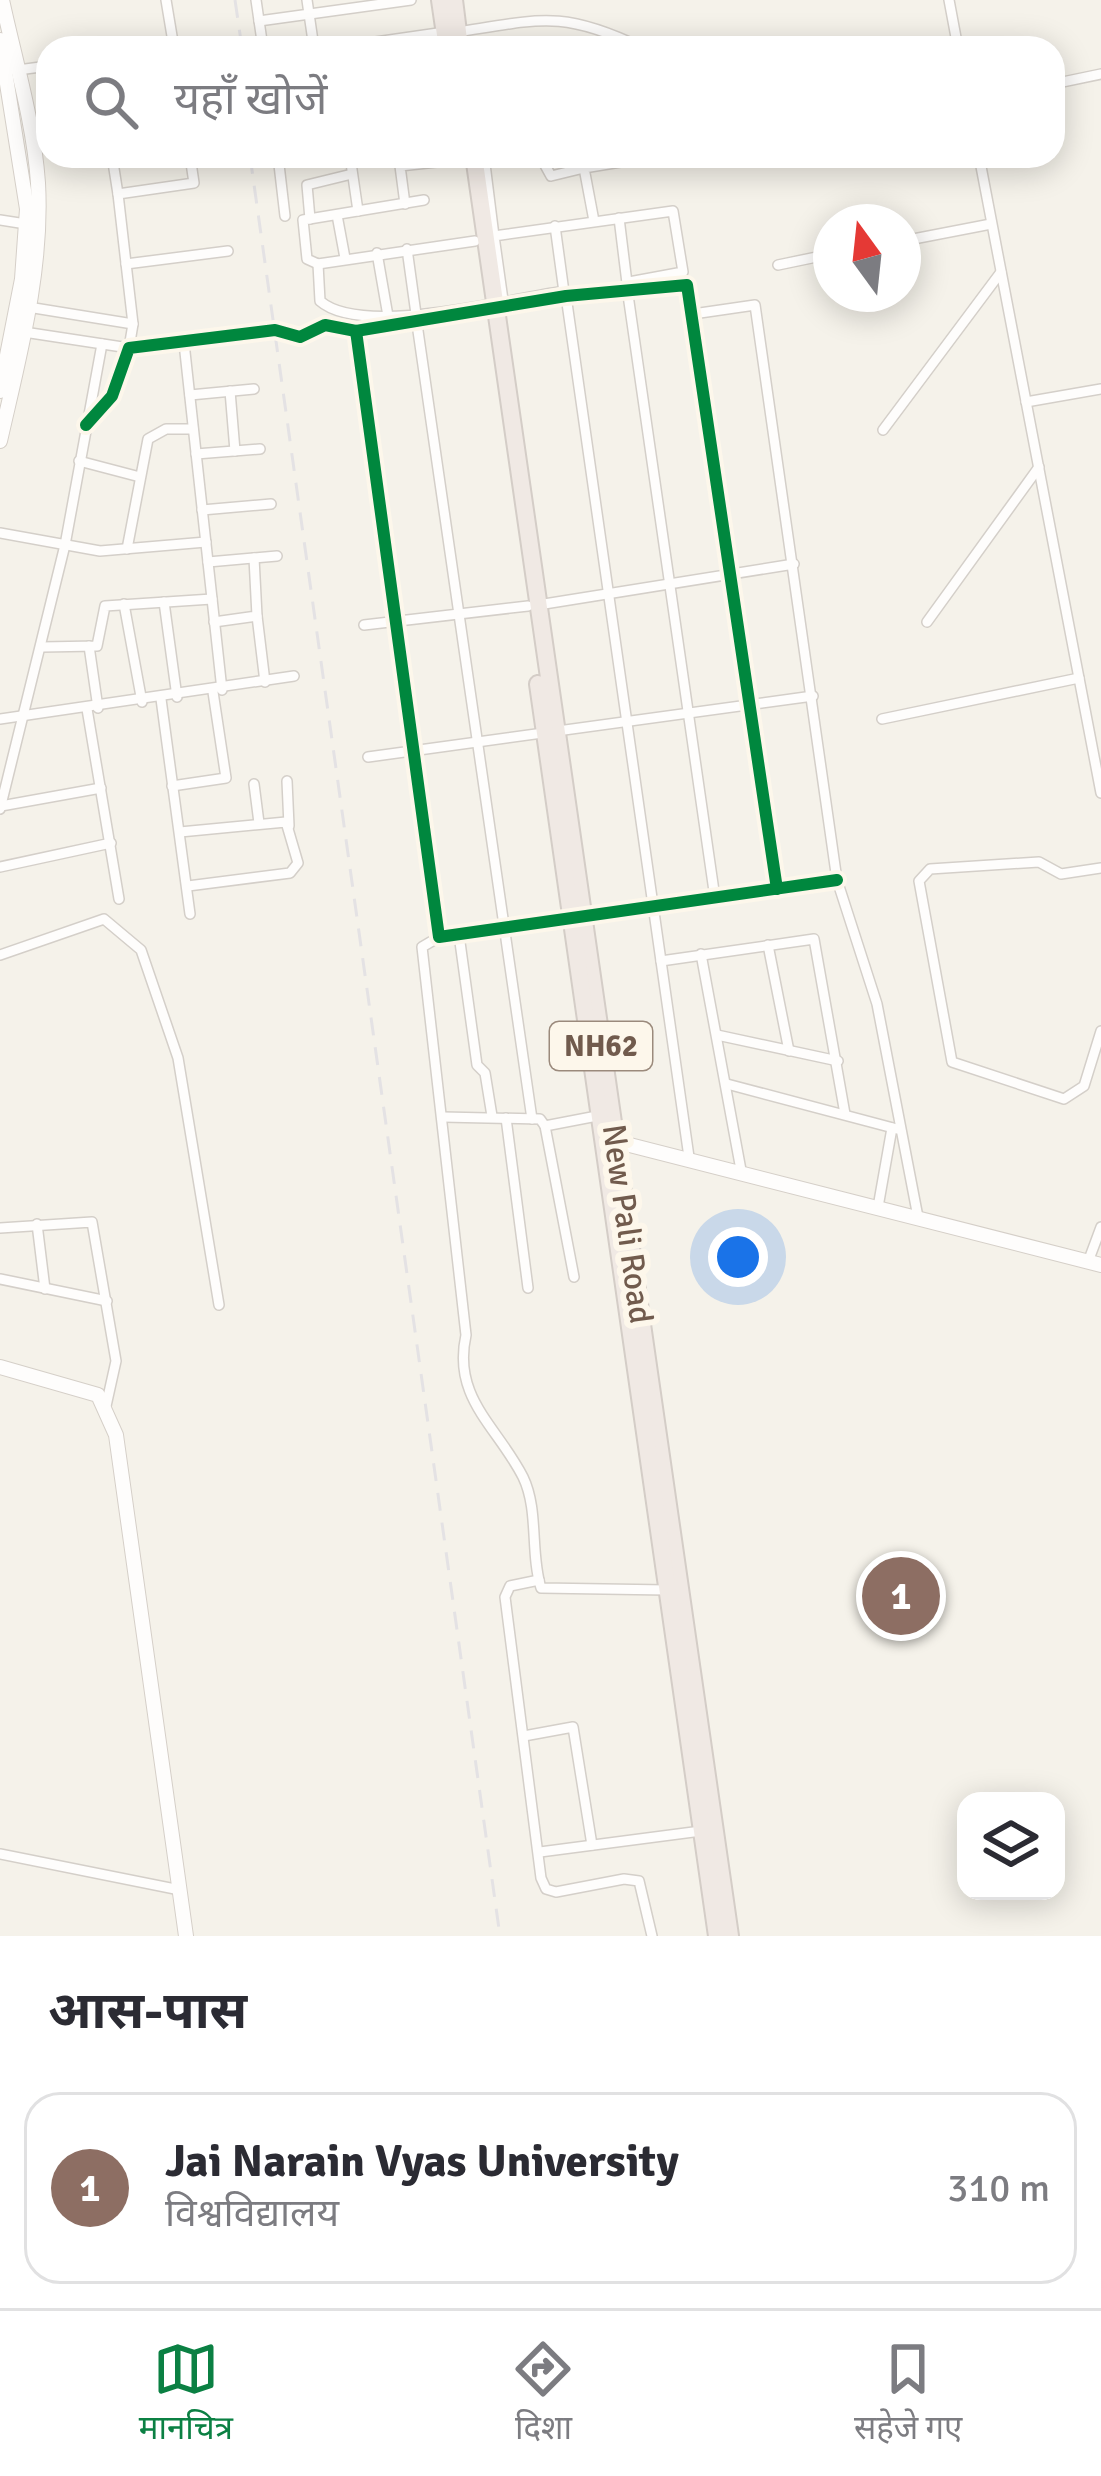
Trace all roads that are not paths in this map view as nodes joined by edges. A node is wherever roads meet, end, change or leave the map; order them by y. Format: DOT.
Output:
graph roads {
  1 [pos="2,0"];
  2 [pos="166,0"];
  3 [pos="256,0"];
  4 [pos="307,0"];
  5 [pos="411,0"];
  6 [pos="440,0"];
  7 [pos="454,0"];
  8 [pos="949,0"];
  9 [pos="309,14"];
  10 [pos="259,21"];
  11 [pos="171,36"];
  12 [pos="261,36"];
  13 [pos="312,36"];
  14 [pos="455,36"];
  15 [pos="456,36"];
  16 [pos="465,36"];
  17 [pos="616,36"];
  18 [pos="956,36"];
  19 [pos="0,40"];
  20 [pos="36,68"];
  21 [pos="12,71"];
  22 [pos="1101,74"];
  23 [pos="1065,82"];
  24 [pos="114,168"];
  25 [pos="192,168"];
  26 [pos="279,168"];
  27 [pos="351,168"];
  28 [pos="400,168"];
  29 [pos="469,168"];
  30 [pos="469,168"];
  31 [pos="484,168"];
  32 [pos="585,168"];
  33 [pos="981,168"];
  34 [pos="352,174"];
  35 [pos="118,194"];
  36 [pos="424,200"];
  37 [pos="405,204"];
  38 [pos="358,211"];
  39 [pos="337,215"];
  40 [pos="285,216"];
  41 [pos="619,218"];
  42 [pos="310,219"];
  43 [pos="0,220"];
  44 [pos="594,220"];
  45 [pos="26,224"];
  46 [pos="991,224"];
  47 [pos="555,226"];
  48 [pos="484,238"];
  49 [pos="921,238"];
  50 [pos="406,249"];
  51 [pos="228,251"];
  52 [pos="377,253"];
  53 [pos="345,258"];
  54 [pos="813,258"];
  55 [pos="126,264"];
  56 [pos="318,264"];
  57 [pos="778,265"];
  58 [pos="1001,272"];
  59 [pos="627,285"];
  60 [pos="565,294"];
  61 [pos="23,305"];
  62 [pos="493,306"];
  63 [pos="693,314"];
  64 [pos="388,316"];
  65 [pos="416,319"];
  66 [pos="133,324"];
  67 [pos="17,331"];
  68 [pos="356,331"];
  69 [pos="184,343"];
  70 [pos="102,344"];
  71 [pos="129,348"];
  72 [pos="3,361"];
  73 [pos="254,388"];
  74 [pos="1101,389"];
  75 [pos="230,391"];
  76 [pos="0,392"];
  77 [pos="190,395"];
  78 [pos="1026,402"];
  79 [pos="86,425"];
  80 [pos="194,430"];
  81 [pos="883,430"];
  82 [pos="0,441"];
  83 [pos="260,449"];
  84 [pos="235,451"];
  85 [pos="196,454"];
  86 [pos="79,461"];
  87 [pos="1039,467"];
  88 [pos="140,477"];
  89 [pos="271,504"];
  90 [pos="202,511"];
  91 [pos="0,532"];
  92 [pos="206,542"];
  93 [pos="65,545"];
  94 [pos="127,549"];
  95 [pos="277,556"];
  96 [pos="254,558"];
  97 [pos="208,562"];
  98 [pos="794,564"];
  99 [pos="731,575"];
  100 [pos="673,584"];
  101 [pos="609,595"];
  102 [pos="212,599"];
  103 [pos="164,602"];
  104 [pos="124,604"];
  105 [pos="533,606"];
  106 [pos="257,616"];
  107 [pos="459,617"];
  108 [pos="214,622"];
  109 [pos="927,622"];
  110 [pos="398,624"];
  111 [pos="364,625"];
  112 [pos="42,646"];
  113 [pos="89,646"];
  114 [pos="294,676"];
  115 [pos="1079,678"];
  116 [pos="265,682"];
  117 [pos="218,691"];
  118 [pos="813,696"];
  119 [pos="177,697"];
  120 [pos="160,699"];
  121 [pos="142,702"];
  122 [pos="751,704"];
  123 [pos="93,708"];
  124 [pos="688,713"];
  125 [pos="25,718"];
  126 [pos="0,719"];
  127 [pos="882,719"];
  128 [pos="627,721"];
  129 [pos="549,731"];
  130 [pos="476,743"];
  131 [pos="415,750"];
  132 [pos="368,757"];
  133 [pos="286,781"];
  134 [pos="254,784"];
  135 [pos="172,786"];
  136 [pos="101,788"];
  137 [pos="1101,793"];
  138 [pos="0,808"];
  139 [pos="260,823"];
  140 [pos="290,826"];
  141 [pos="179,832"];
  142 [pos="111,843"];
  143 [pos="0,867"];
  144 [pos="1101,868"];
  145 [pos="837,880"];
  146 [pos="188,886"];
  147 [pos="777,889"];
  148 [pos="716,898"];
  149 [pos="119,899"];
  150 [pos="653,908"];
  151 [pos="190,914"];
  152 [pos="576,919"];
  153 [pos="502,929"];
  154 [pos="459,934"];
  155 [pos="440,937"];
  156 [pos="768,945"];
  157 [pos="701,954"];
  158 [pos="0,955"];
  159 [pos="661,961"];
  160 [pos="1101,1031"];
  161 [pos="717,1035"];
  162 [pos="789,1051"];
  163 [pos="838,1061"];
  164 [pos="727,1084"];
  165 [pos="845,1114"];
  166 [pos="492,1116"];
  167 [pos="597,1116"];
  168 [pos="443,1117"];
  169 [pos="506,1118"];
  170 [pos="532,1119"];
  171 [pos="544,1126"];
  172 [pos="895,1128"];
  173 [pos="614,1141"];
  174 [pos="688,1157"];
  175 [pos="741,1170"];
  176 [pos="878,1207"];
  177 [pos="918,1217"];
  178 [pos="37,1224"];
  179 [pos="1101,1227"];
  180 [pos="0,1228"];
  181 [pos="1095,1263"];
  182 [pos="574,1276"];
  183 [pos="0,1279"];
  184 [pos="528,1288"];
  185 [pos="45,1289"];
  186 [pos="107,1301"];
  187 [pos="220,1305"];
  188 [pos="0,1367"];
  189 [pos="106,1406"];
  190 [pos="539,1580"];
  191 [pos="668,1590"];
  192 [pos="524,1736"];
  193 [pos="702,1831"];
  194 [pos="592,1845"];
  195 [pos="540,1852"];
  196 [pos="0,1854"];
  197 [pos="180,1890"];
  198 [pos="186,1936"];
  199 [pos="652,1936"];
  200 [pos="717,1936"];
  201 [pos="730,1936"];
  1 -- 21 [label="street"];
  2 -- 11 [label="street"];
  3 -- 10 [label="street"];
  4 -- 9 [label="street"];
  5 -- 9 [label="street"];
  6 -- 14 [label="highway"];
  7 -- 15 [label="highway"];
  8 -- 18 [label="street"];
  9 -- 10 [label="street"];
  9 -- 13 [label="street"];
  10 -- 12 [label="street"];
  16 -- 17 [label="street"];
  19 -- 21 [label="street"];
  20 -- 21 [label="street"];
  21 -- 45 [label="street"];
  21 -- 61 [label="street"];
  22 -- 23 [label="street"];
  24 -- 35 [label="street"];
  25 -- 35 [label="street"];
  26 -- 40 [label="street"];
  27 -- 34 [label="street"];
  28 -- 37 [label="street"];
  29 -- 48 [label="highway, New Pali Road / NH62"];
  30 -- 62 [label="highway, New Pali Road / NH62"];
  31 -- 48 [label="street"];
  32 -- 44 [label="street"];
  33 -- 46 [label="street"];
  34 -- 38 [label="street"];
  34 -- 42 [label="street"];
  35 -- 55 [label="street"];
  36 -- 37 [label="street"];
  37 -- 38 [label="street"];
  38 -- 39 [label="street"];
  39 -- 42 [label="street"];
  39 -- 53 [label="street"];
  41 -- 44 [label="street"];
  41 -- 59 [label="street"];
  41 -- 59 [label="street"];
  42 -- 56 [label="street"];
  43 -- 45 [label="street"];
  44 -- 47 [label="street"];
  45 -- 61 [label="street"];
  46 -- 49 [label="street"];
  46 -- 58 [label="street"];
  47 -- 48 [label="street"];
  47 -- 60 [label="street"];
  48 -- 50 [label="street"];
  48 -- 62 [label="highway, New Pali Road / NH62"];
  50 -- 52 [label="street"];
  50 -- 65 [label="street"];
  51 -- 55 [label="street"];
  52 -- 53 [label="street"];
  52 -- 64 [label="street"];
  53 -- 56 [label="street"];
  54 -- 57 [label="street"];
  55 -- 66 [label="street"];
  56 -- 64 [label="street"];
  58 -- 78 [label="street"];
  58 -- 81 [label="street"];
  59 -- 60 [label="street"];
  59 -- 63 [label="street"];
  59 -- 100 [label="street"];
  60 -- 62 [label="street"];
  60 -- 101 [label="street"];
  61 -- 66 [label="street"];
  61 -- 67 [label="street"];
  62 -- 65 [label="street"];
  62 -- 105 [label="highway, New Pali Road / NH62"];
  63 -- 98 [label="street"];
  63 -- 99 [label="street"];
  64 -- 65 [label="street"];
  65 -- 68 [label="street"];
  65 -- 107 [label="street"];
  66 -- 71 [label="street"];
  67 -- 70 [label="street"];
  67 -- 72 [label="street"];
  67 -- 82 [label="street"];
  68 -- 69 [label="street"];
  68 -- 110 [label="street"];
  69 -- 71 [label="street"];
  69 -- 77 [label="street"];
  70 -- 71 [label="street"];
  70 -- 79 [label="street"];
  71 -- 79 [label="street"];
  72 -- 76 [label="street"];
  73 -- 75 [label="street"];
  74 -- 78 [label="street"];
  75 -- 77 [label="street"];
  75 -- 84 [label="street"];
  77 -- 80 [label="street"];
  78 -- 87 [label="street"];
  79 -- 86 [label="street"];
  80 -- 85 [label="street"];
  80 -- 88 [label="street"];
  83 -- 84 [label="street"];
  84 -- 85 [label="street"];
  85 -- 90 [label="street"];
  86 -- 88 [label="street"];
  86 -- 93 [label="street"];
  87 -- 109 [label="street"];
  87 -- 115 [label="street"];
  88 -- 94 [label="street"];
  89 -- 90 [label="street"];
  90 -- 92 [label="street"];
  91 -- 93 [label="street"];
  92 -- 94 [label="street"];
  92 -- 97 [label="street"];
  93 -- 94 [label="street"];
  93 -- 112 [label="street"];
  95 -- 96 [label="street"];
  96 -- 97 [label="street"];
  96 -- 106 [label="street"];
  97 -- 102 [label="street"];
  98 -- 99 [label="street"];
  98 -- 118 [label="street"];
  99 -- 100 [label="street"];
  99 -- 122 [label="street"];
  100 -- 101 [label="street"];
  100 -- 124 [label="street"];
  101 -- 105 [label="street"];
  101 -- 128 [label="street"];
  102 -- 103 [label="street"];
  102 -- 108 [label="street"];
  103 -- 104 [label="street"];
  103 -- 119 [label="street"];
  104 -- 113 [label="street"];
  104 -- 121 [label="street"];
  105 -- 107 [label="street"];
  105 -- 129 [label="highway, New Pali Road / NH62"];
  106 -- 108 [label="street"];
  106 -- 116 [label="street"];
  107 -- 110 [label="street"];
  107 -- 130 [label="street"];
  108 -- 117 [label="street"];
  110 -- 111 [label="street"];
  110 -- 131 [label="street"];
  112 -- 113 [label="street"];
  112 -- 125 [label="street"];
  113 -- 123 [label="street"];
  114 -- 116 [label="street"];
  115 -- 127 [label="street"];
  115 -- 137 [label="street"];
  116 -- 117 [label="street"];
  117 -- 119 [label="street"];
  117 -- 135 [label="street"];
  118 -- 122 [label="street"];
  118 -- 145 [label="street"];
  119 -- 120 [label="street"];
  120 -- 121 [label="street"];
  120 -- 135 [label="street"];
  121 -- 123 [label="street"];
  122 -- 124 [label="street"];
  122 -- 147 [label="street"];
  123 -- 125 [label="street"];
  123 -- 136 [label="street"];
  124 -- 128 [label="street"];
  124 -- 148 [label="street"];
  125 -- 126 [label="street"];
  125 -- 138 [label="street"];
  128 -- 129 [label="street"];
  128 -- 150 [label="street"];
  129 -- 130 [label="street"];
  129 -- 152 [label="highway, New Pali Road / NH62"];
  130 -- 131 [label="street"];
  130 -- 153 [label="street"];
  131 -- 132 [label="street"];
  131 -- 155 [label="street"];
  133 -- 140 [label="street"];
  134 -- 139 [label="street"];
  135 -- 141 [label="street"];
  136 -- 138 [label="street"];
  136 -- 142 [label="street"];
  139 -- 140 [label="street"];
  139 -- 141 [label="street"];
  140 -- 146 [label="street"];
  141 -- 146 [label="street"];
  142 -- 143 [label="street"];
  142 -- 149 [label="street"];
  144 -- 160 [label="street"];
  145 -- 147 [label="street"];
  145 -- 172 [label="street"];
  146 -- 151 [label="street"];
  147 -- 148 [label="street"];
  148 -- 150 [label="street"];
  150 -- 152 [label="street"];
  150 -- 159 [label="street"];
  152 -- 153 [label="street"];
  152 -- 167 [label="highway, New Pali Road / NH62"];
  152 -- 173 [label="highway, New Pali Road / NH62"];
  153 -- 154 [label="street"];
  153 -- 170 [label="street"];
  154 -- 155 [label="street"];
  154 -- 166 [label="street"];
  155 -- 168 [label="street"];
  156 -- 157 [label="street"];
  156 -- 162 [label="street"];
  156 -- 163 [label="street"];
  157 -- 159 [label="street"];
  157 -- 161 [label="street"];
  158 -- 187 [label="street"];
  159 -- 174 [label="street"];
  161 -- 162 [label="street"];
  161 -- 164 [label="street"];
  162 -- 163 [label="street"];
  163 -- 165 [label="street"];
  164 -- 165 [label="street"];
  164 -- 175 [label="street"];
  165 -- 172 [label="street"];
  166 -- 168 [label="street"];
  166 -- 169 [label="street"];
  167 -- 171 [label="street"];
  167 -- 191 [label="highway, New Pali Road / NH62"];
  168 -- 190 [label="street"];
  169 -- 170 [label="street"];
  169 -- 184 [label="street"];
  170 -- 171 [label="street"];
  171 -- 182 [label="street"];
  172 -- 176 [label="street"];
  172 -- 177 [label="street"];
  173 -- 174 [label="street"];
  173 -- 201 [label="highway, New Pali Road / NH62"];
  174 -- 175 [label="street"];
  175 -- 176 [label="street"];
  176 -- 177 [label="street"];
  177 -- 181 [label="street"];
  178 -- 180 [label="street"];
  178 -- 185 [label="street"];
  178 -- 186 [label="street"];
  179 -- 181 [label="street"];
  183 -- 185 [label="street"];
  185 -- 186 [label="street"];
  186 -- 189 [label="street"];
  188 -- 189 [label="street"];
  189 -- 197 [label="street"];
  190 -- 191 [label="street"];
  190 -- 192 [label="street"];
  191 -- 193 [label="highway, New Pali Road / NH62"];
  192 -- 194 [label="street"];
  192 -- 195 [label="street"];
  193 -- 194 [label="street"];
  193 -- 200 [label="highway, New Pali Road / NH62"];
  194 -- 195 [label="street"];
  195 -- 199 [label="street"];
  196 -- 197 [label="street"];
  197 -- 198 [label="street"];
}
